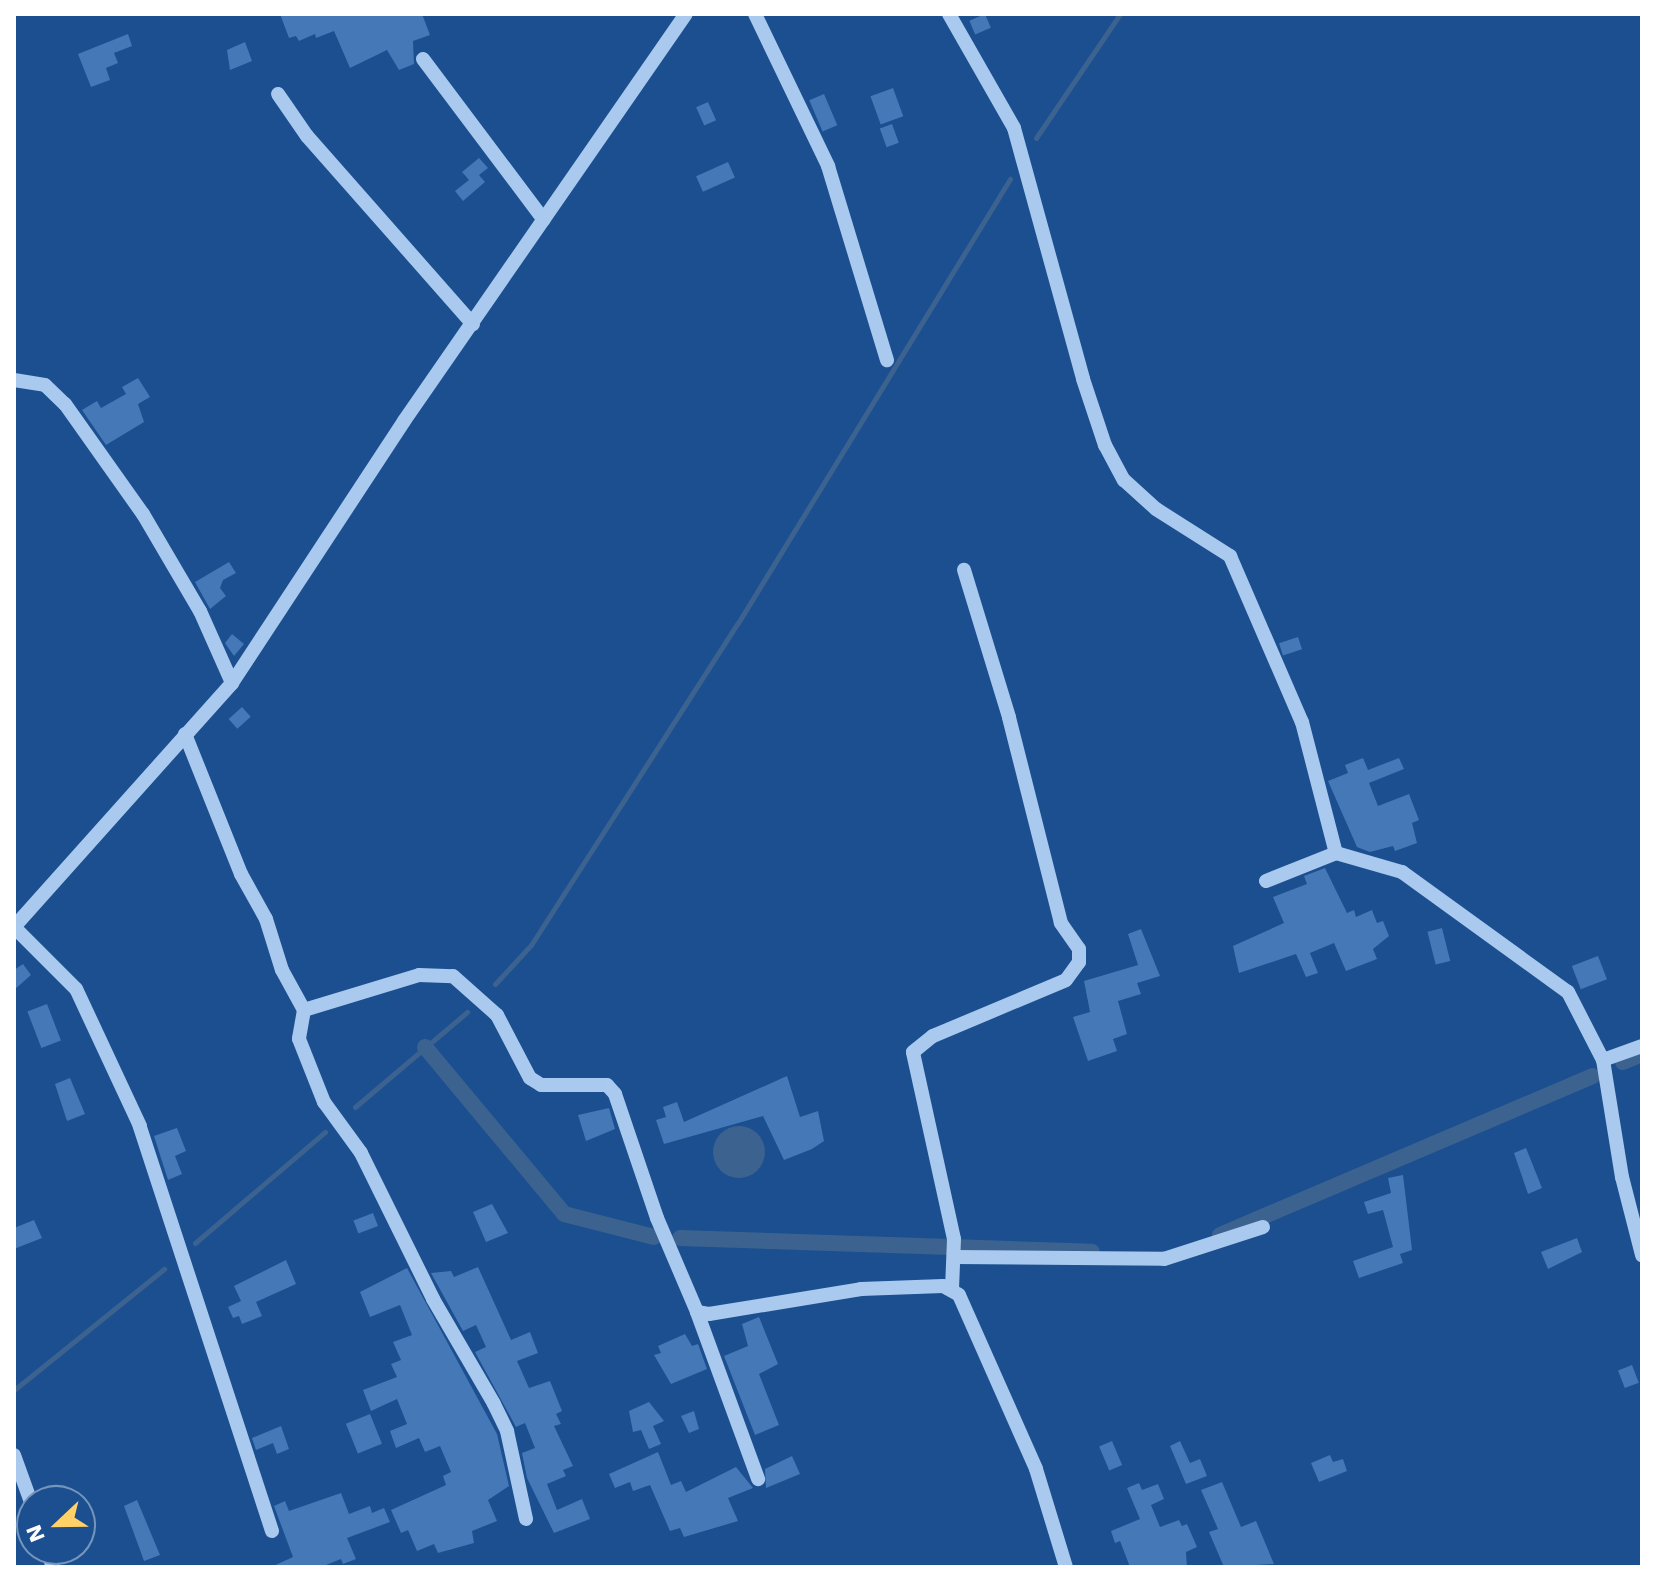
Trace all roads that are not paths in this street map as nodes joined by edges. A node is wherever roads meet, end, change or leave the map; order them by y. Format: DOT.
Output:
graph roads {
  1 [pos="686,14"];
  2 [pos="755,14"];
  3 [pos="949,14"];
  4 [pos="423,59"];
  5 [pos="278,94"];
  6 [pos="544,220"];
  7 [pos="473,324"];
  8 [pos="887,360"];
  9 [pos="14,380"];
  10 [pos="964,570"];
  11 [pos="232,683"];
  12 [pos="185,734"];
  13 [pos="1336,853"];
  14 [pos="1266,881"];
  15 [pos="14,927"];
  16 [pos="304,1010"];
  17 [pos="1642,1046"];
  18 [pos="1603,1060"];
  19 [pos="1263,1227"];
  20 [pos="955,1249"];
  21 [pos="1642,1255"];
  22 [pos="952,1289"];
  23 [pos="697,1312"];
  24 [pos="14,1455"];
  25 [pos="758,1479"];
  26 [pos="25,1485"];
  27 [pos="526,1519"];
  28 [pos="272,1531"];
  29 [pos="1066,1567"];
  1 -- 6 [label="street"];
  2 -- 8 [label="street"];
  3 -- 13 [label="street"];
  4 -- 6 [label="street"];
  5 -- 7 [label="street"];
  6 -- 7 [label="street"];
  7 -- 11 [label="street"];
  9 -- 11 [label="street"];
  10 -- 20 [label="street"];
  11 -- 12 [label="street"];
  12 -- 15 [label="street"];
  12 -- 16 [label="street"];
  13 -- 14 [label="street"];
  13 -- 18 [label="street"];
  15 -- 28 [label="street"];
  16 -- 23 [label="street"];
  16 -- 27 [label="street"];
  17 -- 18 [label="street"];
  18 -- 21 [label="street"];
  19 -- 20 [label="street"];
  20 -- 22 [label="street"];
  22 -- 23 [label="street"];
  22 -- 29 [label="street"];
  23 -- 25 [label="street"];
  24 -- 26 [label="street"];
}
